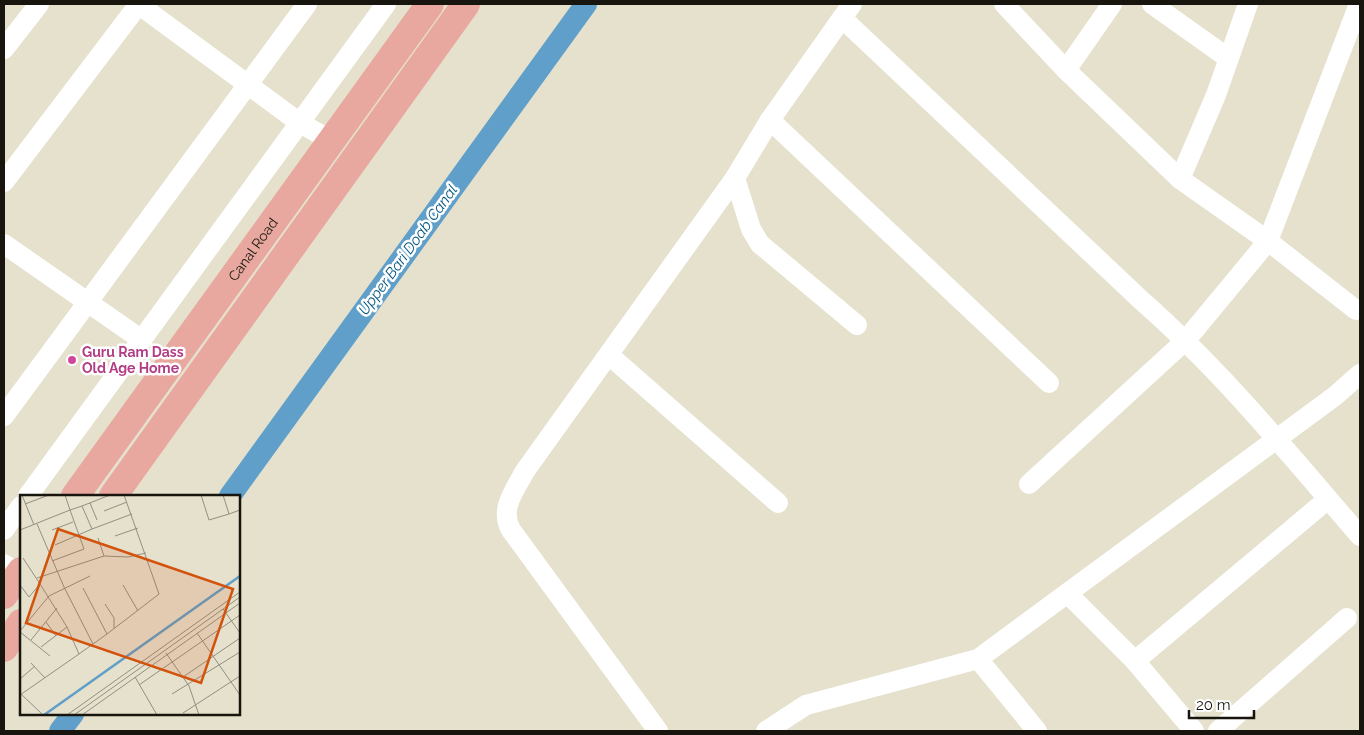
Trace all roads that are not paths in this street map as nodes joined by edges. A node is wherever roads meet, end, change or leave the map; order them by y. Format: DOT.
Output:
graph roads {
  1 [pos="39,4"];
  2 [pos="138,4"];
  3 [pos="306,4"];
  4 [pos="386,4"];
  5 [pos="430,4"];
  6 [pos="466,4"];
  7 [pos="1004,4"];
  8 [pos="1112,4"];
  9 [pos="1152,4"];
  10 [pos="1248,4"];
  11 [pos="847,11"];
  12 [pos="1358,15"];
  13 [pos="4,49"];
  14 [pos="1228,58"];
  15 [pos="1066,70"];
  16 [pos="246,85"];
  17 [pos="770,120"];
  18 [pos="300,123"];
  19 [pos="332,141"];
  20 [pos="735,178"];
  21 [pos="1180,179"];
  22 [pos="4,182"];
  23 [pos="1268,241"];
  24 [pos="4,244"];
  25 [pos="88,303"];
  26 [pos="1359,308"];
  27 [pos="857,325"];
  28 [pos="142,340"];
  29 [pos="1186,340"];
  30 [pos="609,355"];
  31 [pos="1360,374"];
  32 [pos="1049,383"];
  33 [pos="4,416"];
  34 [pos="1278,438"];
  35 [pos="1029,484"];
  36 [pos="29,495"];
  37 [pos="76,495"];
  38 [pos="113,495"];
  39 [pos="1328,499"];
  40 [pos="778,503"];
  41 [pos="20,507"];
  42 [pos="4,530"];
  43 [pos="1360,536"];
  44 [pos="1068,594"];
  45 [pos="1347,618"];
  46 [pos="20,624"];
  47 [pos="4,648"];
  48 [pos="978,659"];
  49 [pos="1135,661"];
  50 [pos="658,731"];
  51 [pos="766,731"];
  52 [pos="1037,731"];
  53 [pos="1194,731"];
  54 [pos="1218,731"];
  1 -- 13 [label="street"];
  2 -- 16 [label="street"];
  2 -- 22 [label="street"];
  3 -- 16 [label="street"];
  4 -- 18 [label="street"];
  5 -- 19 [label="main road, Canal Road"];
  6 -- 38 [label="main road"];
  7 -- 15 [label="street"];
  8 -- 15 [label="street"];
  9 -- 14 [label="street"];
  10 -- 14 [label="street"];
  11 -- 17 [label="street"];
  11 -- 29 [label="street"];
  12 -- 23 [label="street"];
  14 -- 21 [label="street"];
  15 -- 21 [label="street"];
  16 -- 18 [label="street"];
  16 -- 25 [label="street"];
  17 -- 20 [label="street"];
  17 -- 32 [label="street"];
  18 -- 19 [label="street"];
  18 -- 28 [label="street"];
  19 -- 37 [label="main road, Canal Road"];
  20 -- 27 [label="street"];
  20 -- 30 [label="street"];
  21 -- 23 [label="street"];
  23 -- 26 [label="street"];
  23 -- 29 [label="street"];
  24 -- 25 [label="street"];
  25 -- 28 [label="street"];
  25 -- 33 [label="street"];
  28 -- 36 [label="street"];
  29 -- 34 [label="street"];
  29 -- 35 [label="street"];
  30 -- 40 [label="street"];
  30 -- 50 [label="street"];
  31 -- 34 [label="street"];
  34 -- 39 [label="street"];
  34 -- 44 [label="street"];
  39 -- 43 [label="street"];
  39 -- 49 [label="street"];
  41 -- 42 [label="street"];
  44 -- 48 [label="street"];
  44 -- 49 [label="street"];
  45 -- 54 [label="street"];
  46 -- 47 [label="main road"];
  48 -- 51 [label="street"];
  48 -- 52 [label="street"];
  49 -- 53 [label="street"];
}
